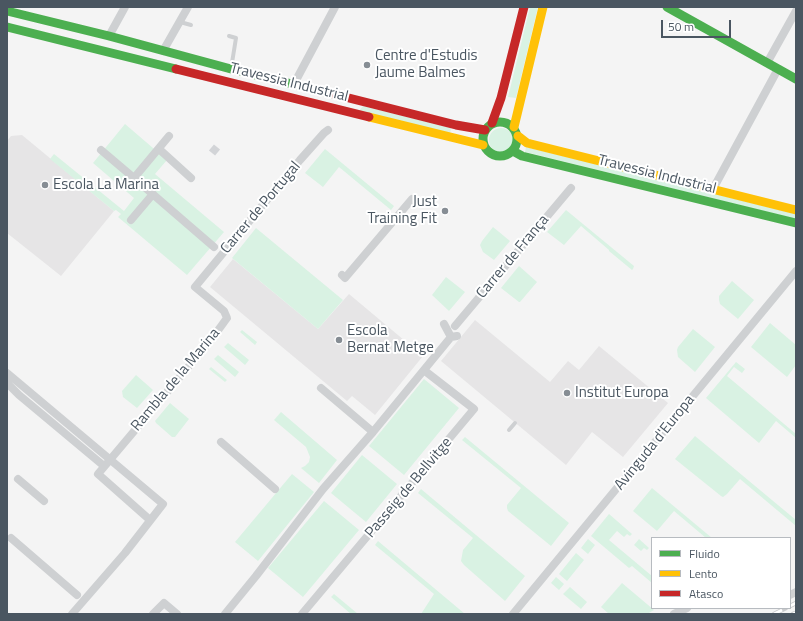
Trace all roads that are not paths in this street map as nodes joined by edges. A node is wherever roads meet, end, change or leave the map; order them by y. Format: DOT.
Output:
graph roads {
  1 [pos="125,7"];
  2 [pos="188,7"];
  3 [pos="335,7"];
  4 [pos="524,7"];
  5 [pos="543,7"];
  6 [pos="667,7"];
  7 [pos="7,11"];
  8 [pos="796,11"];
  9 [pos="180,22"];
  10 [pos="191,25"];
  11 [pos="7,27"];
  12 [pos="109,36"];
  13 [pos="229,36"];
  14 [pos="88,47"];
  15 [pos="163,51"];
  16 [pos="767,63"];
  17 [pos="231,69"];
  18 [pos="778,69"];
  19 [pos="182,70"];
  20 [pos="796,79"];
  21 [pos="294,84"];
  22 [pos="488,126"];
  23 [pos="514,127"];
  24 [pos="328,130"];
  25 [pos="169,136"];
  26 [pos="518,136"];
  27 [pos="483,145"];
  28 [pos="158,149"];
  29 [pos="101,150"];
  30 [pos="513,151"];
  31 [pos="134,178"];
  32 [pos="191,178"];
  33 [pos="571,188"];
  34 [pos="713,189"];
  35 [pos="153,194"];
  36 [pos="412,199"];
  37 [pos="796,210"];
  38 [pos="131,220"];
  39 [pos="796,223"];
  40 [pos="214,247"];
  41 [pos="796,271"];
  42 [pos="343,278"];
  43 [pos="195,288"];
  44 [pos="444,324"];
  45 [pos="456,326"];
  46 [pos="425,370"];
  47 [pos="7,373"];
  48 [pos="7,383"];
  49 [pos="321,388"];
  50 [pos="515,423"];
  51 [pos="509,430"];
  52 [pos="373,432"];
  53 [pos="221,442"];
  54 [pos="110,458"];
  55 [pos="104,466"];
  56 [pos="18,479"];
  57 [pos="275,489"];
  58 [pos="44,501"];
  59 [pos="150,520"];
  60 [pos="11,538"];
  61 [pos="77,594"];
  62 [pos="684,609"];
  63 [pos="72,614"];
  64 [pos="153,614"];
  65 [pos="177,614"];
  66 [pos="225,614"];
  67 [pos="302,614"];
  68 [pos="513,614"];
  69 [pos="674,614"];
  1 -- 12 [label="street"];
  2 -- 9 [label="street"];
  3 -- 21 [label="street"];
  4 -- 22 [label="street"];
  5 -- 23 [label="street"];
  6 -- 16 [label="street"];
  7 -- 12 [label="street, Travessia Industrial"];
  8 -- 16 [label="street"];
  9 -- 10 [label="lane"];
  9 -- 15 [label="street"];
  11 -- 14 [label="street, Travessia Industrial"];
  12 -- 14 [label="street"];
  12 -- 15 [label="street, Travessia Industrial"];
  13 -- 17 [label="lane"];
  14 -- 19 [label="street, Travessia Industrial"];
  15 -- 17 [label="street, Travessia Industrial"];
  16 -- 18 [label="street"];
  17 -- 19 [label="street"];
  17 -- 21 [label="street, Travessia Industrial"];
  18 -- 20 [label="street"];
  18 -- 34 [label="street"];
  19 -- 27 [label="street, Travessia Industrial"];
  21 -- 22 [label="street, Travessia Industrial"];
  22 -- 23 [label="street"];
  22 -- 27 [label="street"];
  23 -- 26 [label="street"];
  24 -- 43 [label="street, Carrer de Portugal"];
  25 -- 28 [label="street"];
  26 -- 30 [label="street"];
  26 -- 34 [label="street, Travessia Industrial"];
  27 -- 30 [label="street"];
  28 -- 31 [label="street"];
  28 -- 32 [label="street"];
  29 -- 31 [label="street"];
  30 -- 39 [label="street, Travessia Industrial"];
  31 -- 35 [label="street"];
  33 -- 45 [label="street, Carrer de França"];
  34 -- 37 [label="street, Travessia Industrial"];
  35 -- 38 [label="street"];
  35 -- 40 [label="street"];
  36 -- 42 [label="street"];
  41 -- 68 [label="street, Avinguda d'Europa"];
  43 -- 54 [label="street, Rambla de la Marina"];
  44 -- 46 [label="street"];
  46 -- 52 [label="street"];
  46 -- 67 [label="street, Passeig de Bellvitge"];
  47 -- 54 [label="street"];
  48 -- 55 [label="street"];
  49 -- 52 [label="street"];
  50 -- 51 [label="lane"];
  52 -- 66 [label="street"];
  53 -- 57 [label="street"];
  54 -- 55 [label="street, Rambla de la Marina"];
  54 -- 59 [label="street"];
  55 -- 59 [label="street"];
  56 -- 58 [label="street"];
  59 -- 63 [label="street"];
  60 -- 61 [label="street"];
  62 -- 69 [label="street"];
  64 -- 65 [label="street"];
}
